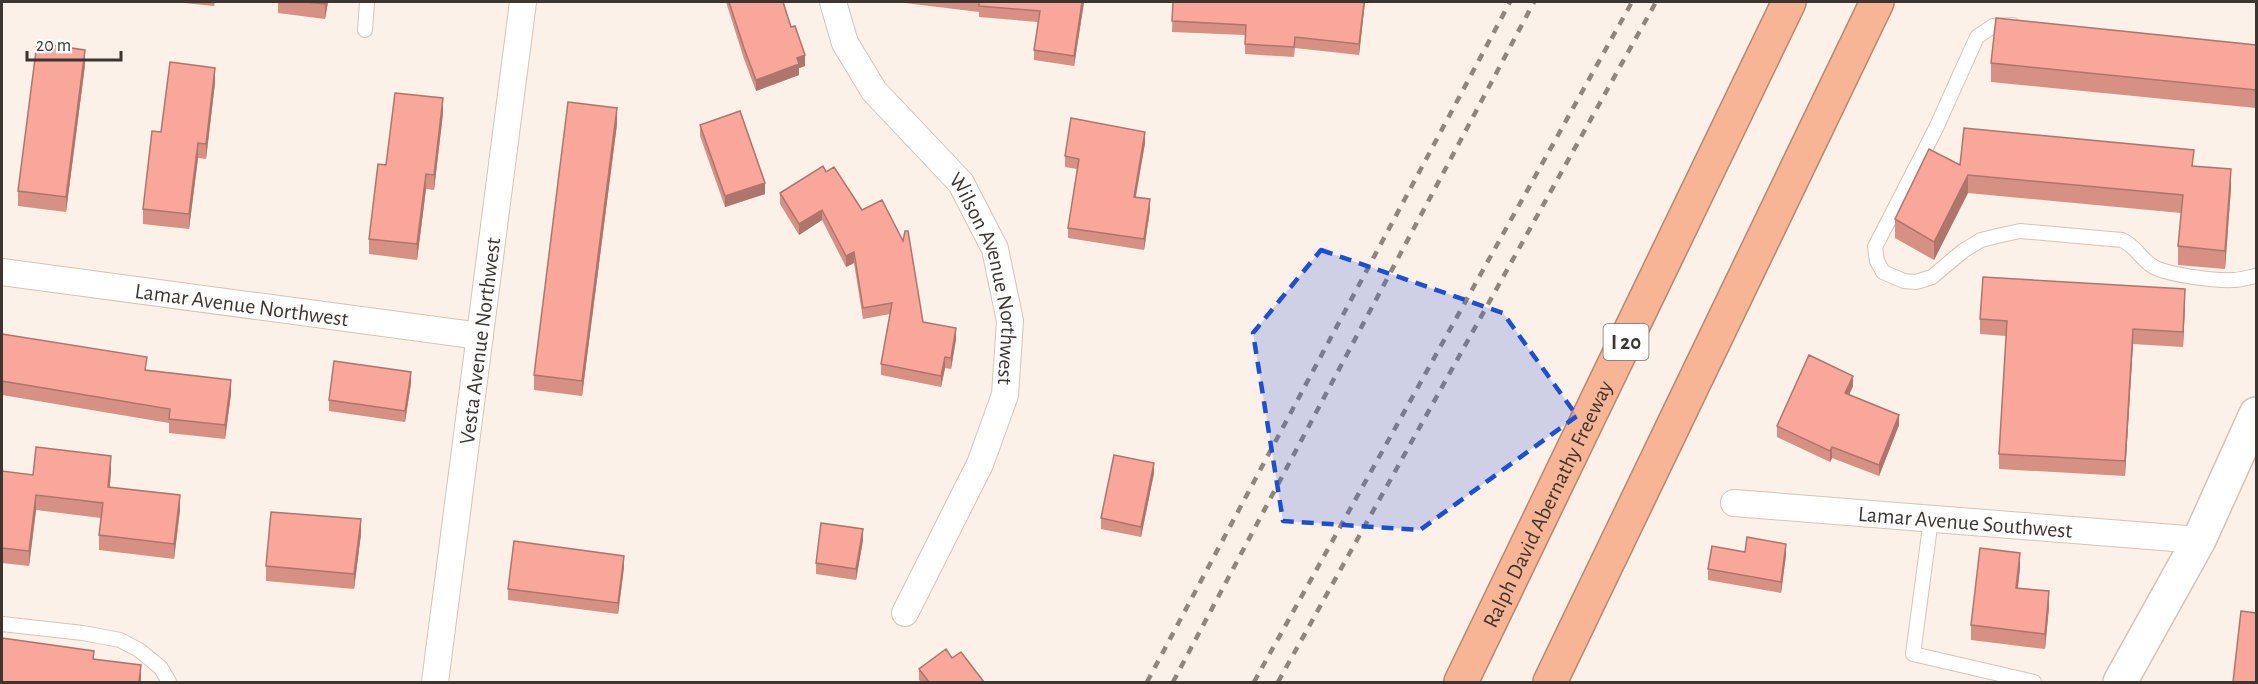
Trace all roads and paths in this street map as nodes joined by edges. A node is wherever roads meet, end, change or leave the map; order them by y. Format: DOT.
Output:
graph roads {
  1 [pos="367,2"];
  2 [pos="523,2"];
  3 [pos="834,2"];
  4 [pos="1789,2"];
  5 [pos="1877,2"];
  6 [pos="2029,25"];
  7 [pos="365,30"];
  8 [pos="2,272"];
  9 [pos="2256,276"];
  10 [pos="480,336"];
  11 [pos="2256,414"];
  12 [pos="1734,503"];
  13 [pos="1931,519"];
  14 [pos="2199,540"];
  15 [pos="905,613"];
  16 [pos="2,624"];
  17 [pos="169,682"];
  18 [pos="435,682"];
  19 [pos="1461,682"];
  20 [pos="1550,682"];
  21 [pos="2034,682"];
  22 [pos="2120,682"];
  1 -- 7 [label="lane"];
  2 -- 10 [label="street, Vesta Avenue Northwest"];
  3 -- 15 [label="street, Wilson Avenue Northwest"];
  4 -- 19 [label="highway, Ralph David Abernathy Freeway / I 20"];
  5 -- 20 [label="highway"];
  6 -- 9 [label="lane"];
  8 -- 10 [label="street, Lamar Avenue Northwest"];
  10 -- 18 [label="street, Vesta Avenue Northwest"];
  11 -- 14 [label="main road"];
  12 -- 13 [label="street, Lamar Avenue Southwest"];
  13 -- 14 [label="street, Lamar Avenue Southwest"];
  13 -- 21 [label="lane"];
  14 -- 22 [label="main road"];
  16 -- 17 [label="lane"];
}
